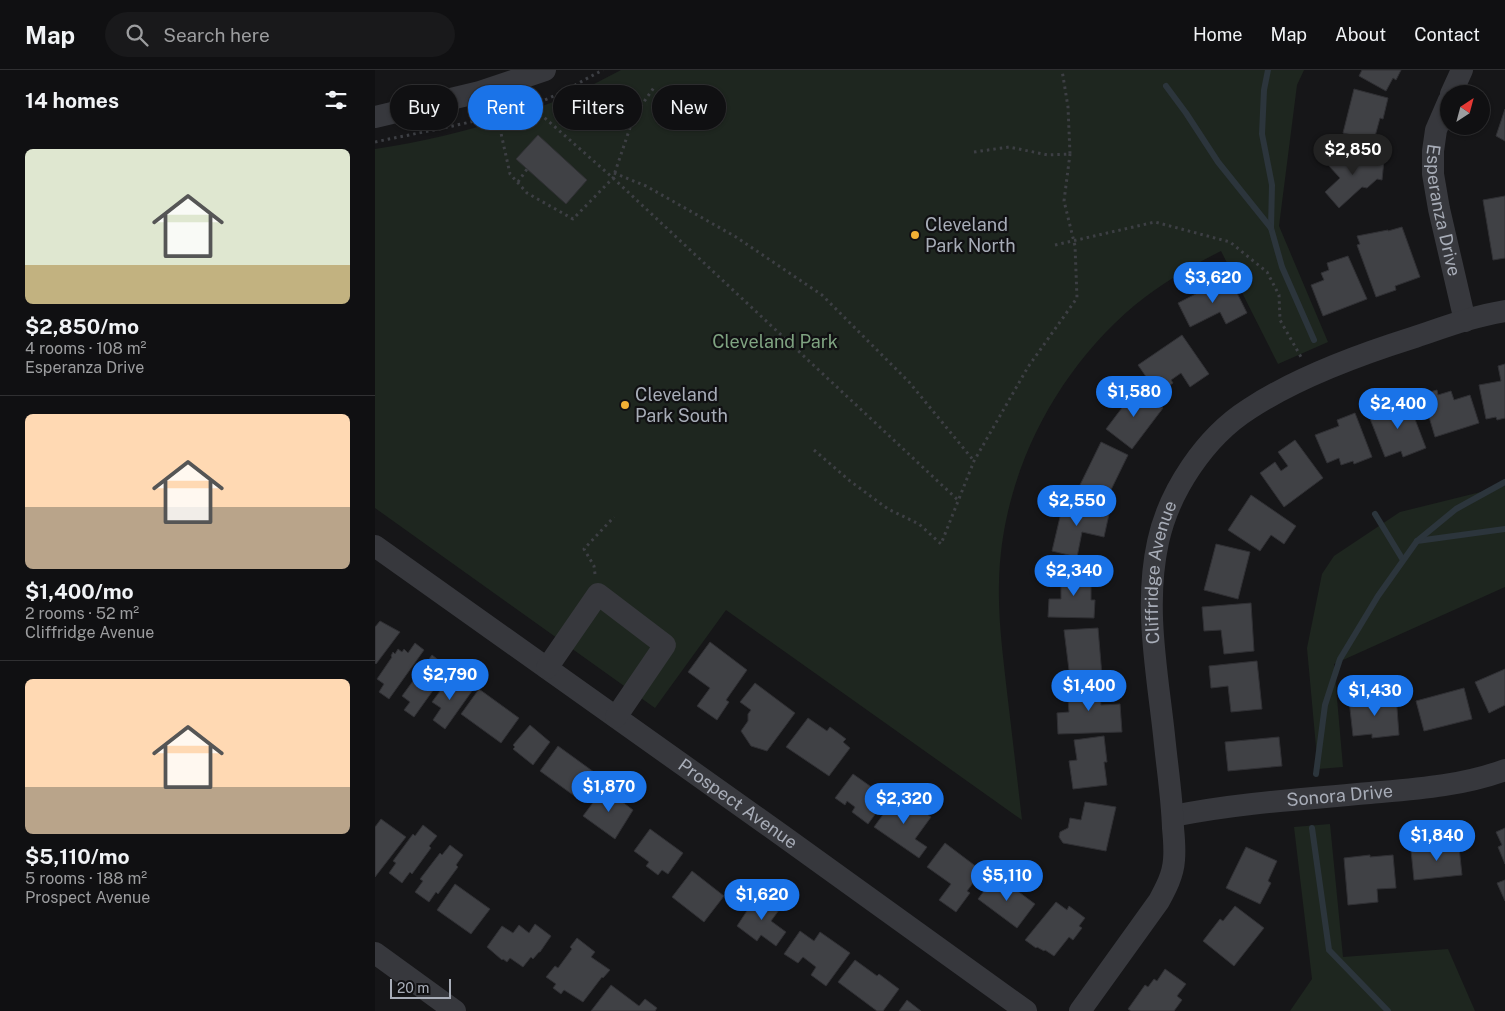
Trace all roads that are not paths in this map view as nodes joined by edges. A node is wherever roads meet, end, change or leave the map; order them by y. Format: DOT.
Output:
graph roads {
  1 [pos="545,70"];
  2 [pos="1462,70"];
  3 [pos="1455,85"];
  4 [pos="375,117"];
  5 [pos="1440,121"];
  6 [pos="1505,311"];
  7 [pos="1465,321"];
  8 [pos="375,546"];
  9 [pos="547,668"];
  10 [pos="616,717"];
  11 [pos="1505,770"];
  12 [pos="1173,816"];
  13 [pos="375,954"];
  14 [pos="455,1011"];
  15 [pos="1026,1011"];
  16 [pos="1080,1011"];
  1 -- 4 [label="street"];
  2 -- 3 [label="street"];
  5 -- 7 [label="street, Esperanza Drive"];
  6 -- 7 [label="street, Cliffridge Avenue"];
  7 -- 12 [label="street, Cliffridge Avenue"];
  8 -- 9 [label="street, Prospect Avenue"];
  9 -- 10 [label="street, Prospect Avenue"];
  9 -- 10 [label="street"];
  10 -- 15 [label="street, Prospect Avenue"];
  11 -- 12 [label="street, Sonora Drive"];
  12 -- 16 [label="street, Cliffridge Avenue"];
  13 -- 14 [label="street"];
}
